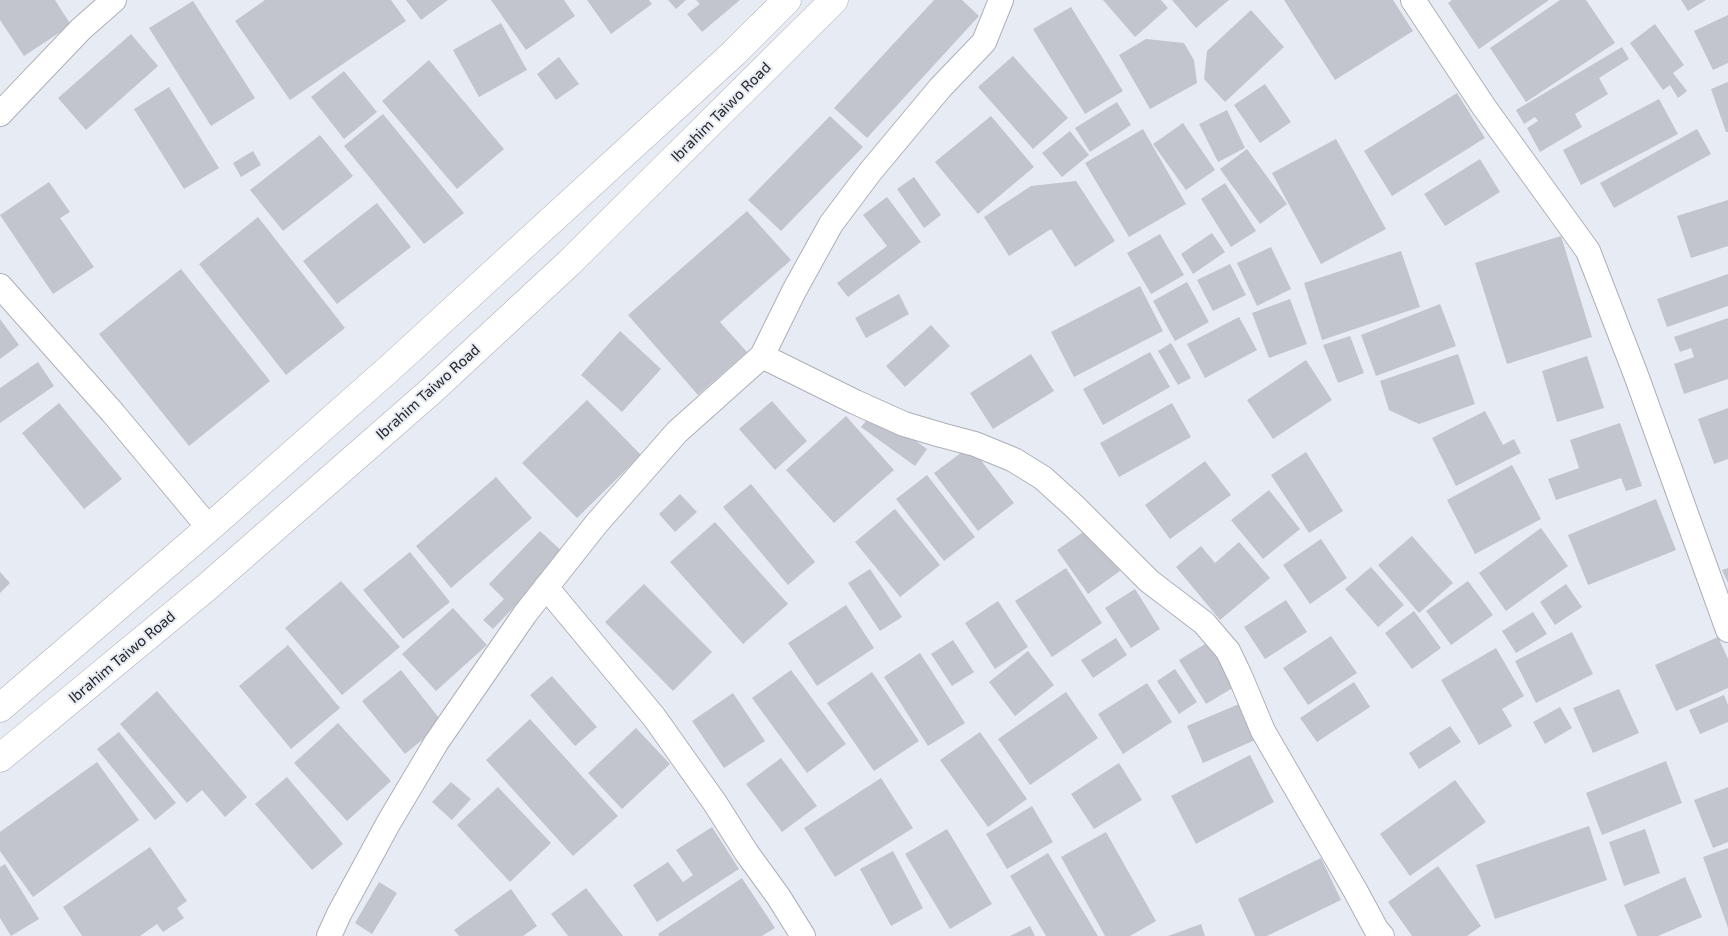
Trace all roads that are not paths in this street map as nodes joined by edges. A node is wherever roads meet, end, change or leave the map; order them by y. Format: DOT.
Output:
graph roads {
  1 [pos="114,0"];
  2 [pos="786,0"];
  3 [pos="834,0"];
  4 [pos="1001,0"];
  5 [pos="1413,0"];
  6 [pos="0,114"];
  7 [pos="0,286"];
  8 [pos="762,356"];
  9 [pos="209,528"];
  10 [pos="546,587"];
  11 [pos="1728,630"];
  12 [pos="0,708"];
  13 [pos="0,758"];
  14 [pos="337,932"];
  15 [pos="802,936"];
  16 [pos="1382,936"];
  1 -- 6 [label="street"];
  2 -- 9 [label="main road"];
  3 -- 13 [label="main road, Ibrahim Taiwo Road"];
  4 -- 8 [label="street"];
  5 -- 11 [label="street"];
  7 -- 9 [label="street"];
  8 -- 10 [label="street"];
  8 -- 16 [label="street"];
  9 -- 12 [label="main road"];
  10 -- 14 [label="street"];
  10 -- 15 [label="street"];
}
